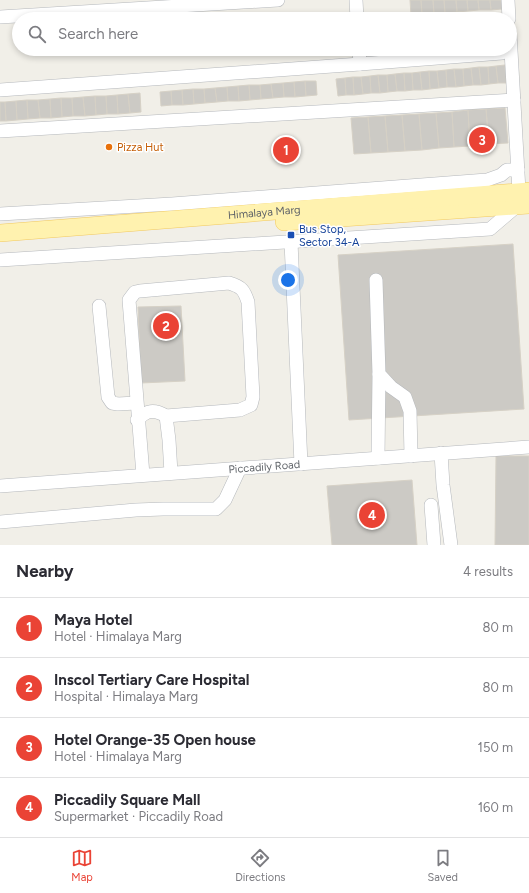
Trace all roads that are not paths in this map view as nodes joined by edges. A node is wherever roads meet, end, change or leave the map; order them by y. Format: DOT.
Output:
graph roads {
  1 [pos="278,0"];
  2 [pos="356,0"];
  3 [pos="508,0"];
  4 [pos="82,12"];
  5 [pos="357,12"];
  6 [pos="509,12"];
  7 [pos="12,16"];
  8 [pos="0,17"];
  9 [pos="359,56"];
  10 [pos="463,56"];
  11 [pos="511,56"];
  12 [pos="360,64"];
  13 [pos="0,90"];
  14 [pos="514,100"];
  15 [pos="0,132"];
  16 [pos="518,170"];
  17 [pos="524,198"];
  18 [pos="0,214"];
  19 [pos="0,233"];
  20 [pos="291,242"];
  21 [pos="0,243"];
  22 [pos="0,260"];
  23 [pos="376,280"];
  24 [pos="99,306"];
  25 [pos="380,374"];
  26 [pos="136,403"];
  27 [pos="166,416"];
  28 [pos="137,420"];
  29 [pos="529,447"];
  30 [pos="442,453"];
  31 [pos="411,456"];
  32 [pos="378,458"];
  33 [pos="301,464"];
  34 [pos="240,468"];
  35 [pos="171,473"];
  36 [pos="142,475"];
  37 [pos="0,486"];
  38 [pos="431,505"];
  39 [pos="0,522"];
  40 [pos="434,545"];
  41 [pos="451,545"];
  1 -- 4 [label="street"];
  2 -- 5 [label="street"];
  3 -- 6 [label="street"];
  7 -- 8 [label="street"];
  9 -- 12 [label="street"];
  10 -- 12 [label="street"];
  11 -- 14 [label="street"];
  12 -- 13 [label="street"];
  14 -- 15 [label="street"];
  14 -- 16 [label="street"];
  16 -- 17 [label="street"];
  16 -- 18 [label="street"];
  17 -- 19 [label="main road, Himalaya Marg"];
  17 -- 20 [label="street"];
  17 -- 21 [label="main road, Himalaya Marg"];
  20 -- 22 [label="street"];
  20 -- 33 [label="street"];
  23 -- 25 [label="street"];
  24 -- 26 [label="street"];
  25 -- 31 [label="street"];
  25 -- 32 [label="street"];
  26 -- 27 [label="street"];
  26 -- 28 [label="street"];
  27 -- 28 [label="street"];
  27 -- 35 [label="street"];
  28 -- 36 [label="street"];
  29 -- 30 [label="street, Piccadily Road"];
  30 -- 31 [label="street, Piccadily Road"];
  30 -- 41 [label="street"];
  31 -- 32 [label="street, Piccadily Road"];
  32 -- 33 [label="street, Piccadily Road"];
  33 -- 34 [label="street, Piccadily Road"];
  34 -- 35 [label="street, Piccadily Road"];
  34 -- 39 [label="street"];
  35 -- 36 [label="street, Piccadily Road"];
  36 -- 37 [label="street, Piccadily Road"];
  38 -- 40 [label="street"];
}
